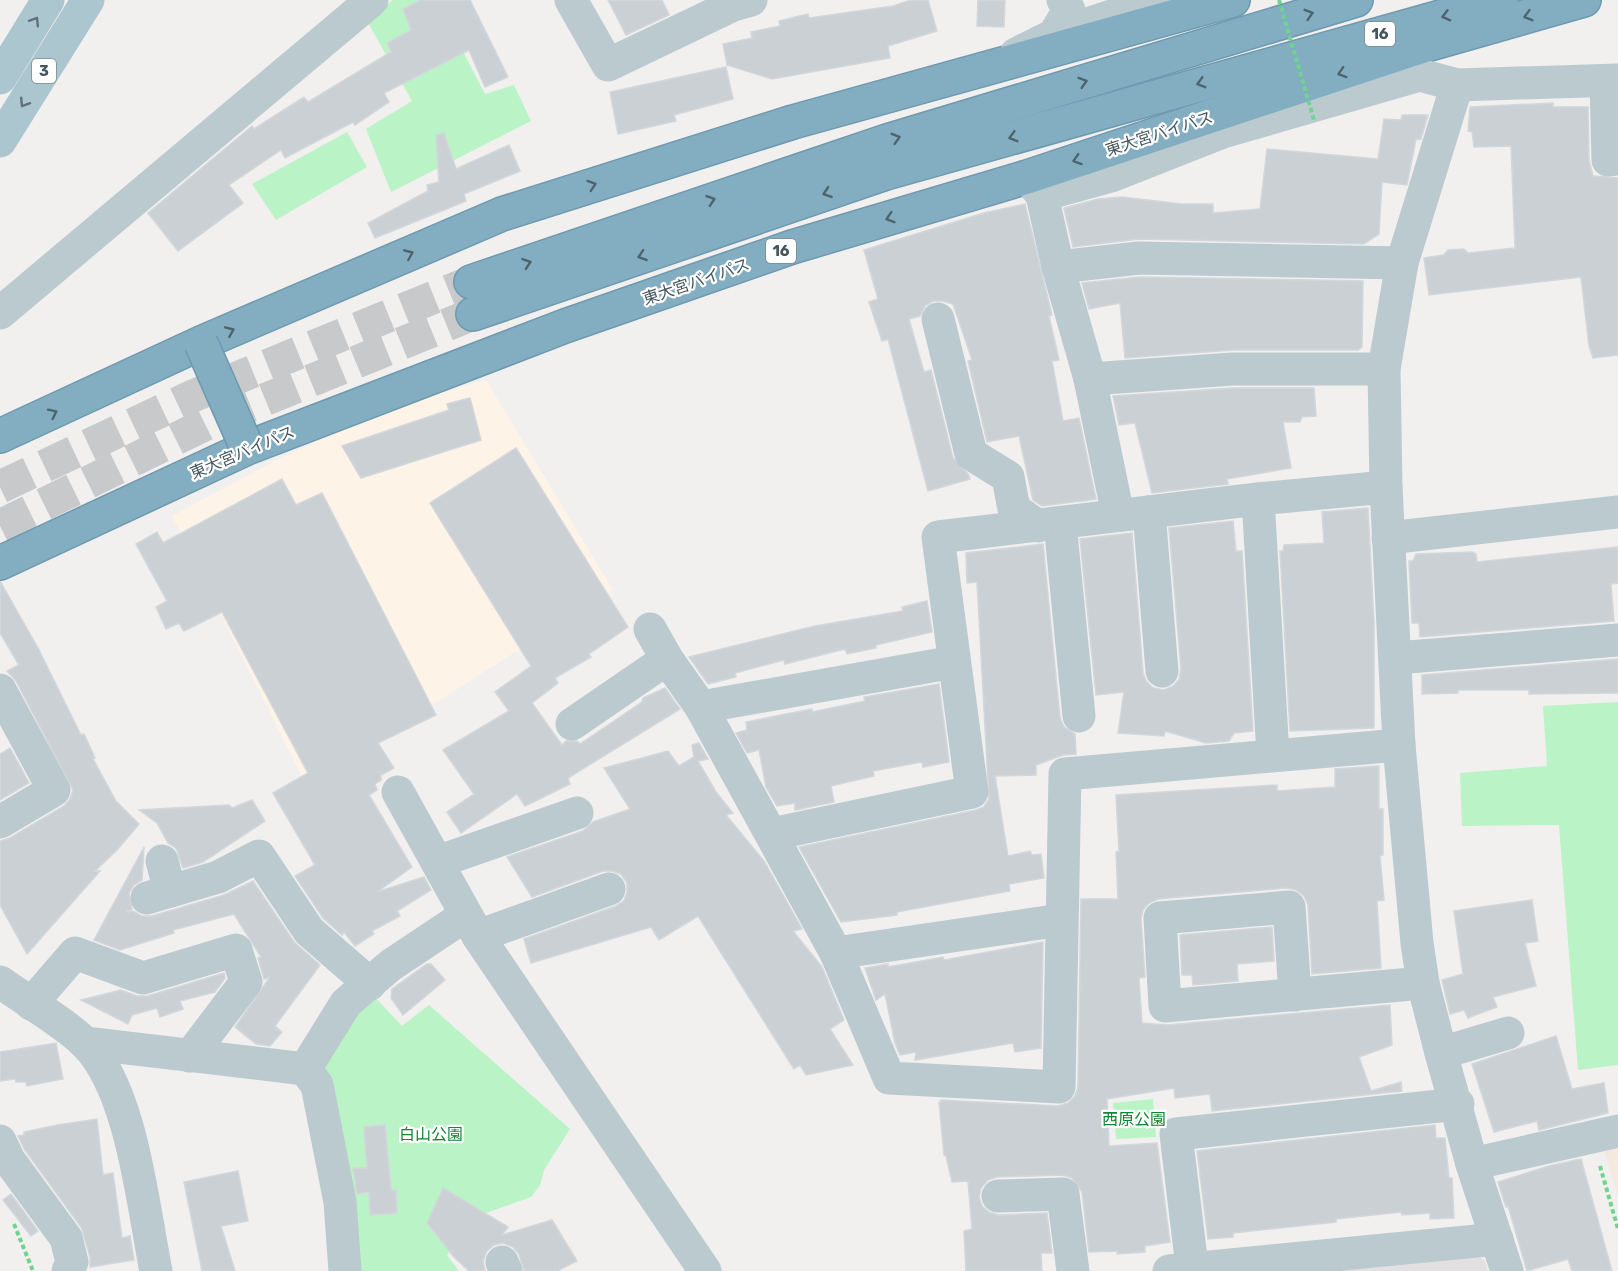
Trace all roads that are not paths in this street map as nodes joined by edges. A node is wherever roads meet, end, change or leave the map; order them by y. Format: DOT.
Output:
graph roads {
  1 [pos="48,0"];
  2 [pos="88,0"];
  3 [pos="372,0"];
  4 [pos="571,0"];
  5 [pos="751,0"];
  6 [pos="1063,0"];
  7 [pos="1233,0"];
  8 [pos="1356,0"];
  9 [pos="1502,0"];
  10 [pos="1584,0"];
  11 [pos="1132,3"];
  12 [pos="1054,35"];
  13 [pos="984,70"];
  14 [pos="0,78"];
  15 [pos="1612,80"];
  16 [pos="1457,85"];
  17 [pos="0,141"];
  18 [pos="1618,159"];
  19 [pos="1034,186"];
  20 [pos="1402,263"];
  21 [pos="1058,267"];
  22 [pos="471,282"];
  23 [pos="0,313"];
  24 [pos="473,314"];
  25 [pos="938,319"];
  26 [pos="201,343"];
  27 [pos="1384,369"];
  28 [pos="1090,379"];
  29 [pos="4,433"];
  30 [pos="247,448"];
  31 [pos="1386,487"];
  32 [pos="1258,499"];
  33 [pos="1618,512"];
  34 [pos="1134,514"];
  35 [pos="1049,525"];
  36 [pos="1388,538"];
  37 [pos="0,563"];
  38 [pos="650,629"];
  39 [pos="1618,640"];
  40 [pos="1396,658"];
  41 [pos="667,659"];
  42 [pos="954,662"];
  43 [pos="1162,671"];
  44 [pos="0,690"];
  45 [pos="701,707"];
  46 [pos="1079,716"];
  47 [pos="572,724"];
  48 [pos="1399,745"];
  49 [pos="1273,755"];
  50 [pos="398,792"];
  51 [pos="577,813"];
  52 [pos="0,822"];
  53 [pos="772,834"];
  54 [pos="437,862"];
  55 [pos="160,884"];
  56 [pos="609,889"];
  57 [pos="1060,920"];
  58 [pos="472,926"];
  59 [pos="836,953"];
  60 [pos="0,982"];
  61 [pos="1423,983"];
  62 [pos="370,984"];
  63 [pos="1295,995"];
  64 [pos="31,1004"];
  65 [pos="1508,1033"];
  66 [pos="85,1043"];
  67 [pos="1442,1053"];
  68 [pos="190,1056"];
  69 [pos="305,1069"];
  70 [pos="1458,1104"];
  71 [pos="1605,1134"];
  72 [pos="0,1141"];
  73 [pos="1472,1164"];
  74 [pos="998,1197"];
  75 [pos="1497,1239"];
  76 [pos="1180,1269"];
  77 [pos="68,1271"];
  78 [pos="156,1271"];
  79 [pos="345,1271"];
  80 [pos="705,1271"];
  81 [pos="1072,1271"];
  82 [pos="1507,1271"];
  14 -- 1 [label="main road, 3, one-way"];
  2 -- 17 [label="main road, 3, one-way"];
  3 -- 23 [label="street"];
  4 -- 5 [label="street"];
  6 -- 12 [label="street"];
  7 -- 13 [label="highway"];
  22 -- 8 [label="highway, 16, one-way"];
  9 -- 24 [label="highway, 東大宮バイパス / 16, one-way"];
  10 -- 19 [label="highway, 東大宮バイパス / 16, one-way"];
  11 -- 12 [label="street"];
  12 -- 13 [label="street"];
  26 -- 13 [label="highway, one-way"];
  15 -- 16 [label="street"];
  15 -- 18 [label="street"];
  16 -- 19 [label="street"];
  16 -- 20 [label="street"];
  19 -- 21 [label="street"];
  19 -- 30 [label="highway, 東大宮バイパス / 16, one-way"];
  20 -- 21 [label="street"];
  20 -- 27 [label="street"];
  21 -- 28 [label="street"];
  25 -- 35 [label="street"];
  29 -- 26 [label="highway, one-way"];
  26 -- 30 [label="highway, bridge"];
  27 -- 28 [label="street"];
  27 -- 31 [label="street"];
  28 -- 34 [label="street"];
  30 -- 37 [label="highway, 東大宮バイパス / 16"];
  31 -- 32 [label="street"];
  31 -- 36 [label="street"];
  32 -- 34 [label="street"];
  32 -- 49 [label="street"];
  33 -- 36 [label="street"];
  34 -- 35 [label="street"];
  34 -- 43 [label="street"];
  35 -- 42 [label="street"];
  35 -- 46 [label="street"];
  36 -- 40 [label="street"];
  38 -- 41 [label="street"];
  39 -- 40 [label="street"];
  40 -- 48 [label="street"];
  41 -- 45 [label="street"];
  41 -- 47 [label="street"];
  42 -- 45 [label="street"];
  42 -- 53 [label="street"];
  44 -- 52 [label="street"];
  45 -- 53 [label="street"];
  48 -- 49 [label="street"];
  48 -- 61 [label="street"];
  49 -- 57 [label="street"];
  50 -- 54 [label="street"];
  51 -- 54 [label="street"];
  53 -- 59 [label="street"];
  54 -- 58 [label="street"];
  55 -- 62 [label="street"];
  56 -- 58 [label="street"];
  57 -- 59 [label="street"];
  57 -- 59 [label="street"];
  58 -- 62 [label="street"];
  58 -- 80 [label="street"];
  60 -- 64 [label="street"];
  61 -- 63 [label="street"];
  61 -- 67 [label="street"];
  62 -- 69 [label="street"];
  63 -- 63 [label="street"];
  64 -- 66 [label="street"];
  64 -- 68 [label="street"];
  65 -- 67 [label="street"];
  66 -- 68 [label="street"];
  66 -- 78 [label="street"];
  67 -- 70 [label="street"];
  68 -- 69 [label="street"];
  69 -- 79 [label="street"];
  70 -- 73 [label="street"];
  70 -- 76 [label="street"];
  71 -- 73 [label="street"];
  72 -- 77 [label="street"];
  73 -- 75 [label="street"];
  74 -- 81 [label="street"];
  75 -- 76 [label="street"];
  75 -- 82 [label="street"];
}
